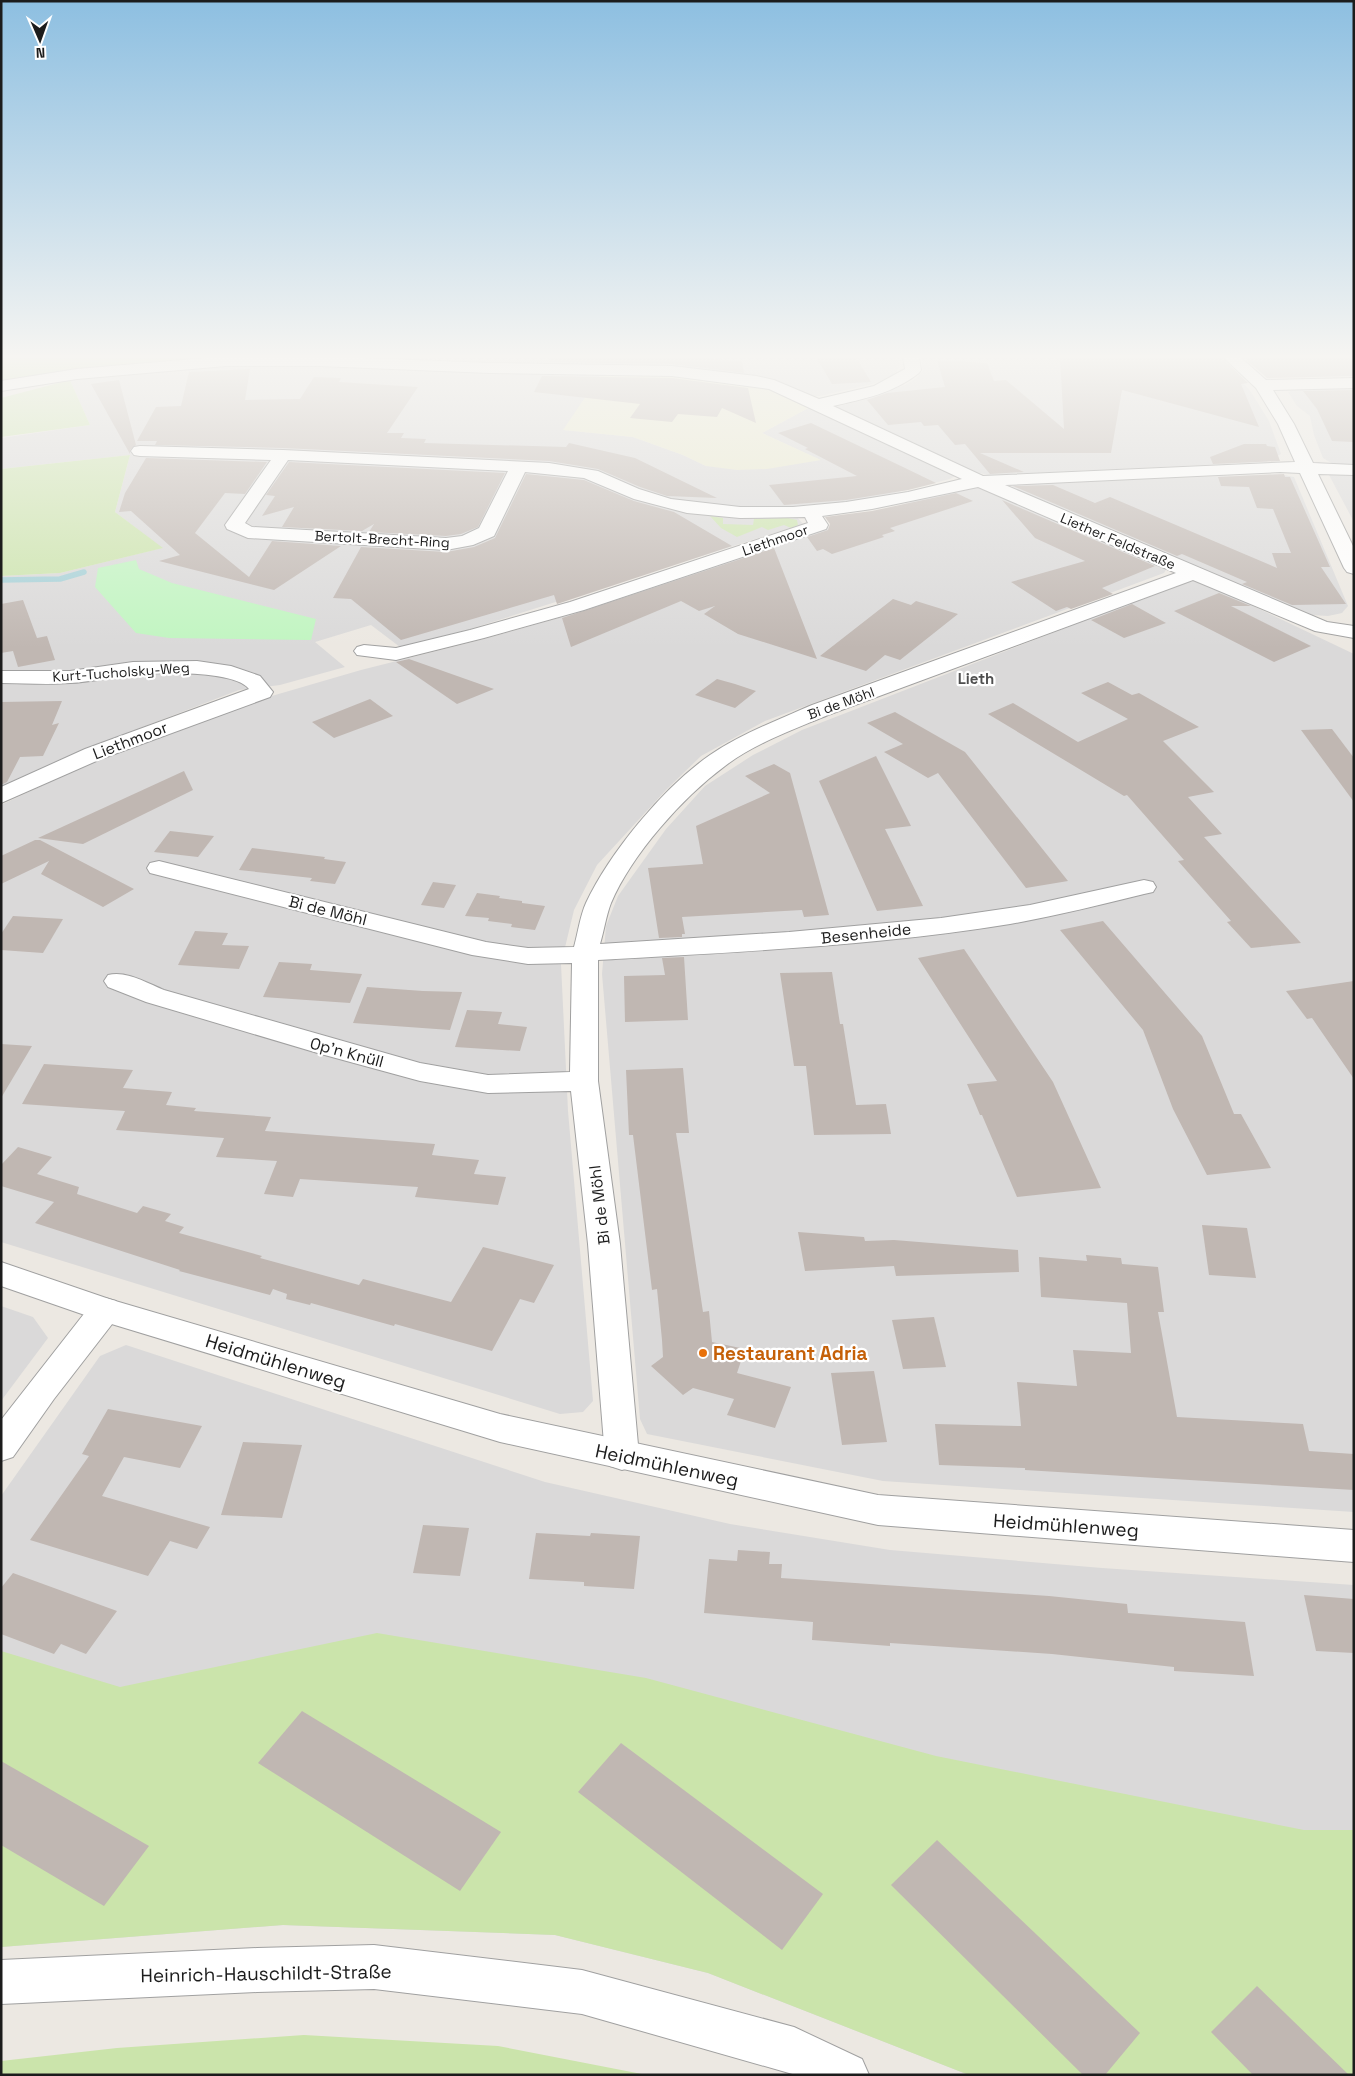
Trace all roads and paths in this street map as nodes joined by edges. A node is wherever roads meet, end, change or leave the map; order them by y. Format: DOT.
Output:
graph roads {
  1 [pos="243,454"];
  2 [pos="923,454"];
  3 [pos="1301,454"];
  4 [pos="283,455"];
  5 [pos="519,467"];
  6 [pos="1308,468"];
  7 [pos="1354,470"];
  8 [pos="980,481"];
  9 [pos="810,511"];
  10 [pos="1354,568"];
  11 [pos="1193,573"];
  12 [pos="1354,632"];
  13 [pos="364,651"];
  14 [pos="1,677"];
  15 [pos="262,692"];
  16 [pos="1,796"];
  17 [pos="159,868"];
  18 [pos="1144,887"];
  19 [pos="585,953"];
  20 [pos="118,981"];
  21 [pos="584,1081"];
  22 [pos="1,1274"];
  23 [pos="105,1310"];
  24 [pos="1,1447"];
  25 [pos="622,1456"];
  26 [pos="1354,1546"];
  27 [pos="1,1982"];
  28 [pos="846,2075"];
  1 -- 4 [label="street"];
  2 -- 8 [label="street, Liether Feldstraße"];
  3 -- 6 [label="street"];
  4 -- 5 [label="street"];
  4 -- 5 [label="street, Bertolt-Brecht-Ring"];
  5 -- 9 [label="street"];
  6 -- 7 [label="street, Liethmoor"];
  6 -- 8 [label="street, Liethmoor"];
  6 -- 10 [label="street"];
  8 -- 9 [label="street, Liethmoor"];
  8 -- 11 [label="street, Liether Feldstraße"];
  9 -- 13 [label="street, Liethmoor"];
  11 -- 12 [label="street, Liether Feldstraße"];
  11 -- 19 [label="street, Bi de Möhl"];
  14 -- 15 [label="street, Kurt-Tucholsky-Weg"];
  15 -- 16 [label="street, Liethmoor"];
  17 -- 19 [label="street, Bi de Möhl"];
  18 -- 19 [label="street, Besenheide"];
  19 -- 21 [label="street, Bi de Möhl"];
  20 -- 21 [label="street, Op'n Knüll"];
  21 -- 25 [label="street, Bi de Möhl"];
  22 -- 23 [label="street, Heidmühlenweg"];
  23 -- 24 [label="street"];
  23 -- 25 [label="street, Heidmühlenweg"];
  25 -- 26 [label="street, Heidmühlenweg"];
  27 -- 28 [label="street, Heinrich-Hauschildt-Straße"];
}
